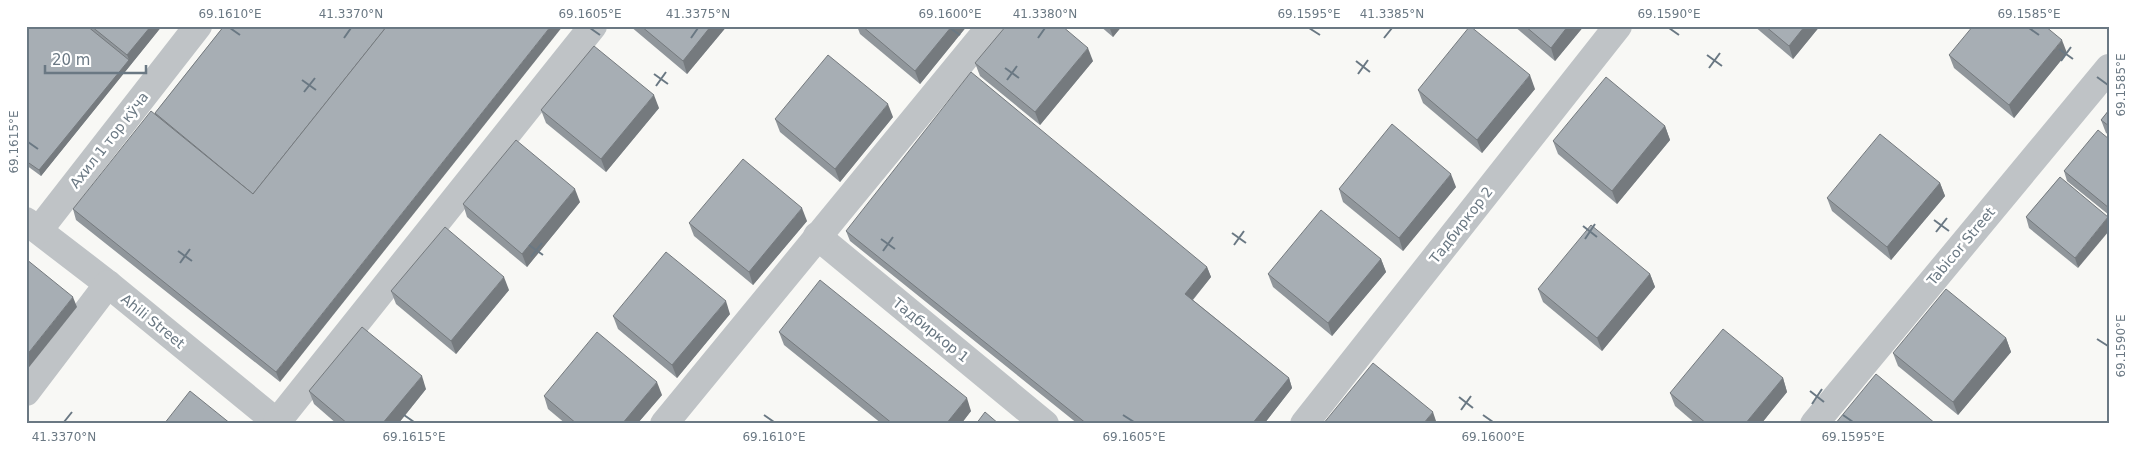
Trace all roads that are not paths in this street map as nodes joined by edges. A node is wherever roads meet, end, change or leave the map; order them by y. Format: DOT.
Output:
graph roads {
  1 [pos="198,26"];
  2 [pos="593,26"];
  3 [pos="991,26"];
  4 [pos="1618,26"];
  5 [pos="2109,68"];
  6 [pos="32,225"];
  7 [pos="817,236"];
  8 [pos="108,284"];
  9 [pos="26,392"];
  10 [pos="278,423"];
  11 [pos="664,424"];
  12 [pos="1045,424"];
  13 [pos="1304,424"];
  14 [pos="1814,424"];
  1 -- 6 [label="street, Ахил 1 тор кўча"];
  2 -- 10 [label="street"];
  3 -- 7 [label="street"];
  4 -- 13 [label="street, Тадбиркор 2"];
  5 -- 14 [label="street, Tabicor Street"];
  6 -- 8 [label="street, Ahili Street"];
  7 -- 11 [label="street"];
  7 -- 12 [label="street, Тадбиркор 1"];
  8 -- 9 [label="street"];
  8 -- 10 [label="street, Ahili Street"];
}
